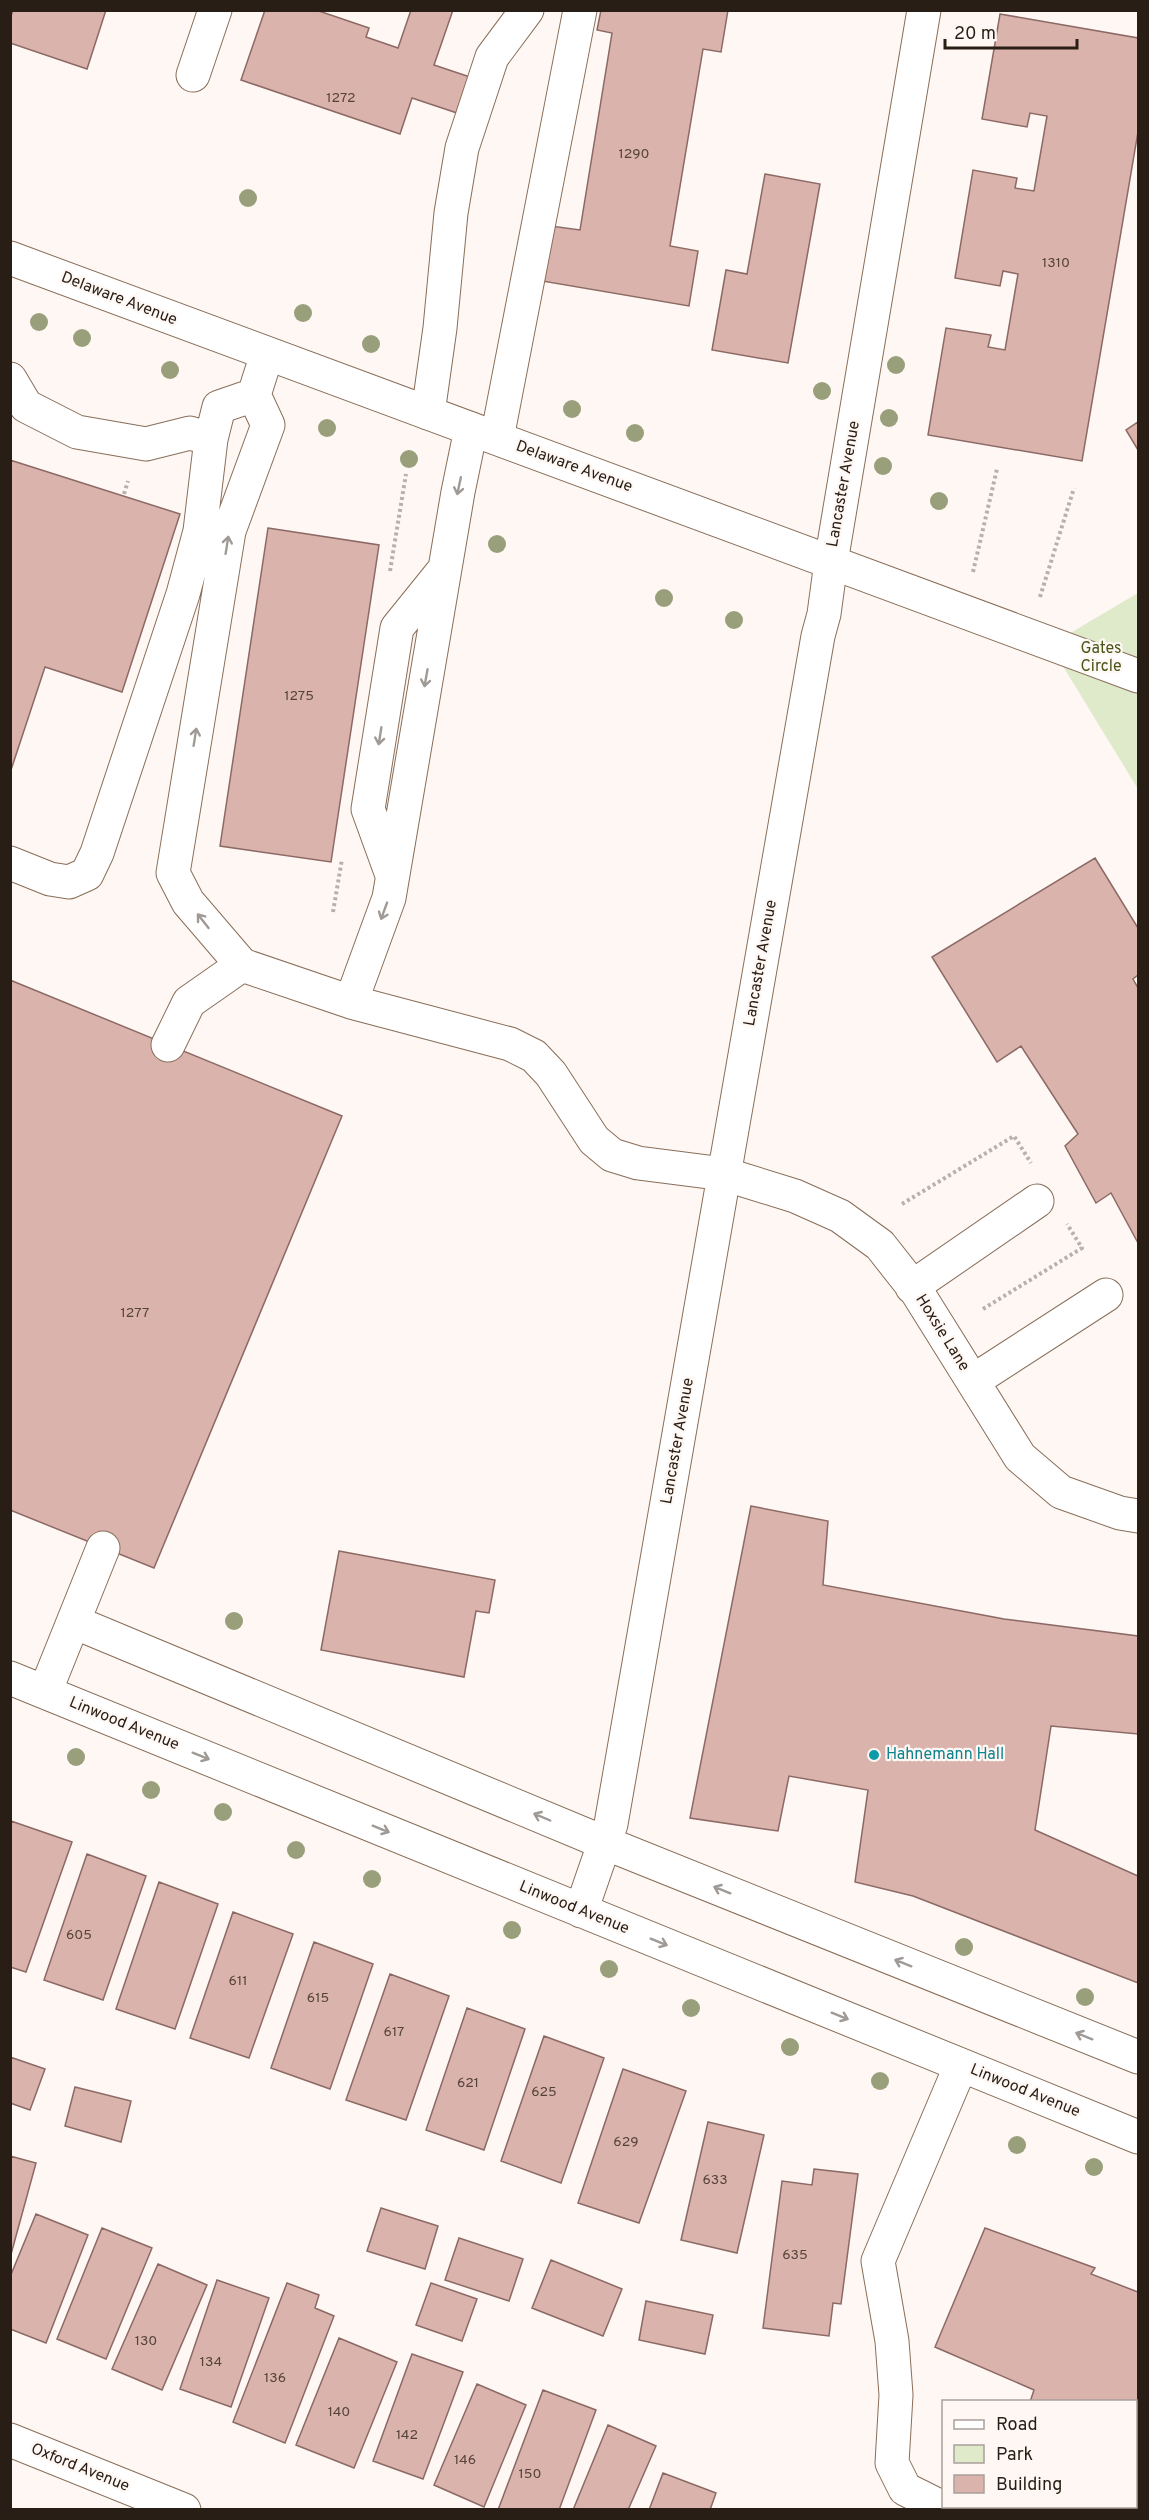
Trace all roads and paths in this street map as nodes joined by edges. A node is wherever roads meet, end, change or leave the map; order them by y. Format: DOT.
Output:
graph roads {
  1 [pos="215,10"];
  2 [pos="527,10"];
  3 [pos="580,10"];
  4 [pos="924,10"];
  5 [pos="193,75"];
  6 [pos="10,258"];
  7 [pos="267,354"];
  8 [pos="10,379"];
  9 [pos="255,395"];
  10 [pos="428,413"];
  11 [pos="484,434"];
  12 [pos="211,439"];
  13 [pos="997,469"];
  14 [pos="1074,488"];
  15 [pos="831,562"];
  16 [pos="974,568"];
  17 [pos="1041,593"];
  18 [pos="1138,676"];
  19 [pos="10,863"];
  20 [pos="242,965"];
  21 [pos="351,1002"];
  22 [pos="168,1045"];
  23 [pos="1014,1136"];
  24 [pos="724,1174"];
  25 [pos="1037,1201"];
  26 [pos="902,1204"];
  27 [pos="1082,1248"];
  28 [pos="912,1287"];
  29 [pos="1106,1295"];
  30 [pos="983,1309"];
  31 [pos="973,1381"];
  32 [pos="1138,1516"];
  33 [pos="103,1548"];
  34 [pos="74,1622"];
  35 [pos="10,1678"];
  36 [pos="45,1692"];
  37 [pos="605,1843"];
  38 [pos="581,1911"];
  39 [pos="1138,2057"];
  40 [pos="961,2065"];
  41 [pos="1138,2137"];
  42 [pos="10,2440"];
  43 [pos="942,2508"];
  44 [pos="184,2510"];
  1 -- 5 [label="street"];
  2 -- 10 [label="street"];
  3 -- 11 [label="street"];
  4 -- 15 [label="street, Lancaster Avenue"];
  6 -- 7 [label="street, Delaware Avenue"];
  7 -- 9 [label="street"];
  7 -- 10 [label="street, Delaware Avenue"];
  8 -- 12 [label="street"];
  9 -- 12 [label="street"];
  20 -- 9 [label="street, one-way"];
  10 -- 11 [label="street, Delaware Avenue"];
  11 -- 15 [label="street, Delaware Avenue"];
  11 -- 21 [label="street, one-way"];
  12 -- 19 [label="street"];
  13 -- 16 [label="path"];
  14 -- 17 [label="path"];
  15 -- 18 [label="street, Delaware Avenue"];
  15 -- 24 [label="street, Lancaster Avenue"];
  20 -- 21 [label="street, Hoxsie Lane"];
  20 -- 22 [label="street"];
  21 -- 24 [label="street, Hoxsie Lane"];
  23 -- 26 [label="path"];
  24 -- 28 [label="street, Hoxsie Lane"];
  24 -- 37 [label="street, Lancaster Avenue"];
  25 -- 28 [label="street"];
  27 -- 30 [label="path"];
  28 -- 31 [label="street, Hoxsie Lane"];
  29 -- 31 [label="street"];
  31 -- 32 [label="street, Hoxsie Lane"];
  33 -- 34 [label="street"];
  34 -- 36 [label="street"];
  37 -- 34 [label="street, one-way"];
  35 -- 36 [label="street, Linwood Avenue"];
  36 -- 38 [label="street, Linwood Avenue, one-way"];
  37 -- 38 [label="street, Lancaster Avenue"];
  39 -- 37 [label="street, one-way"];
  38 -- 40 [label="street, Linwood Avenue, one-way"];
  40 -- 41 [label="street, Linwood Avenue"];
  40 -- 43 [label="street"];
  42 -- 44 [label="street, Oxford Avenue"];
}
